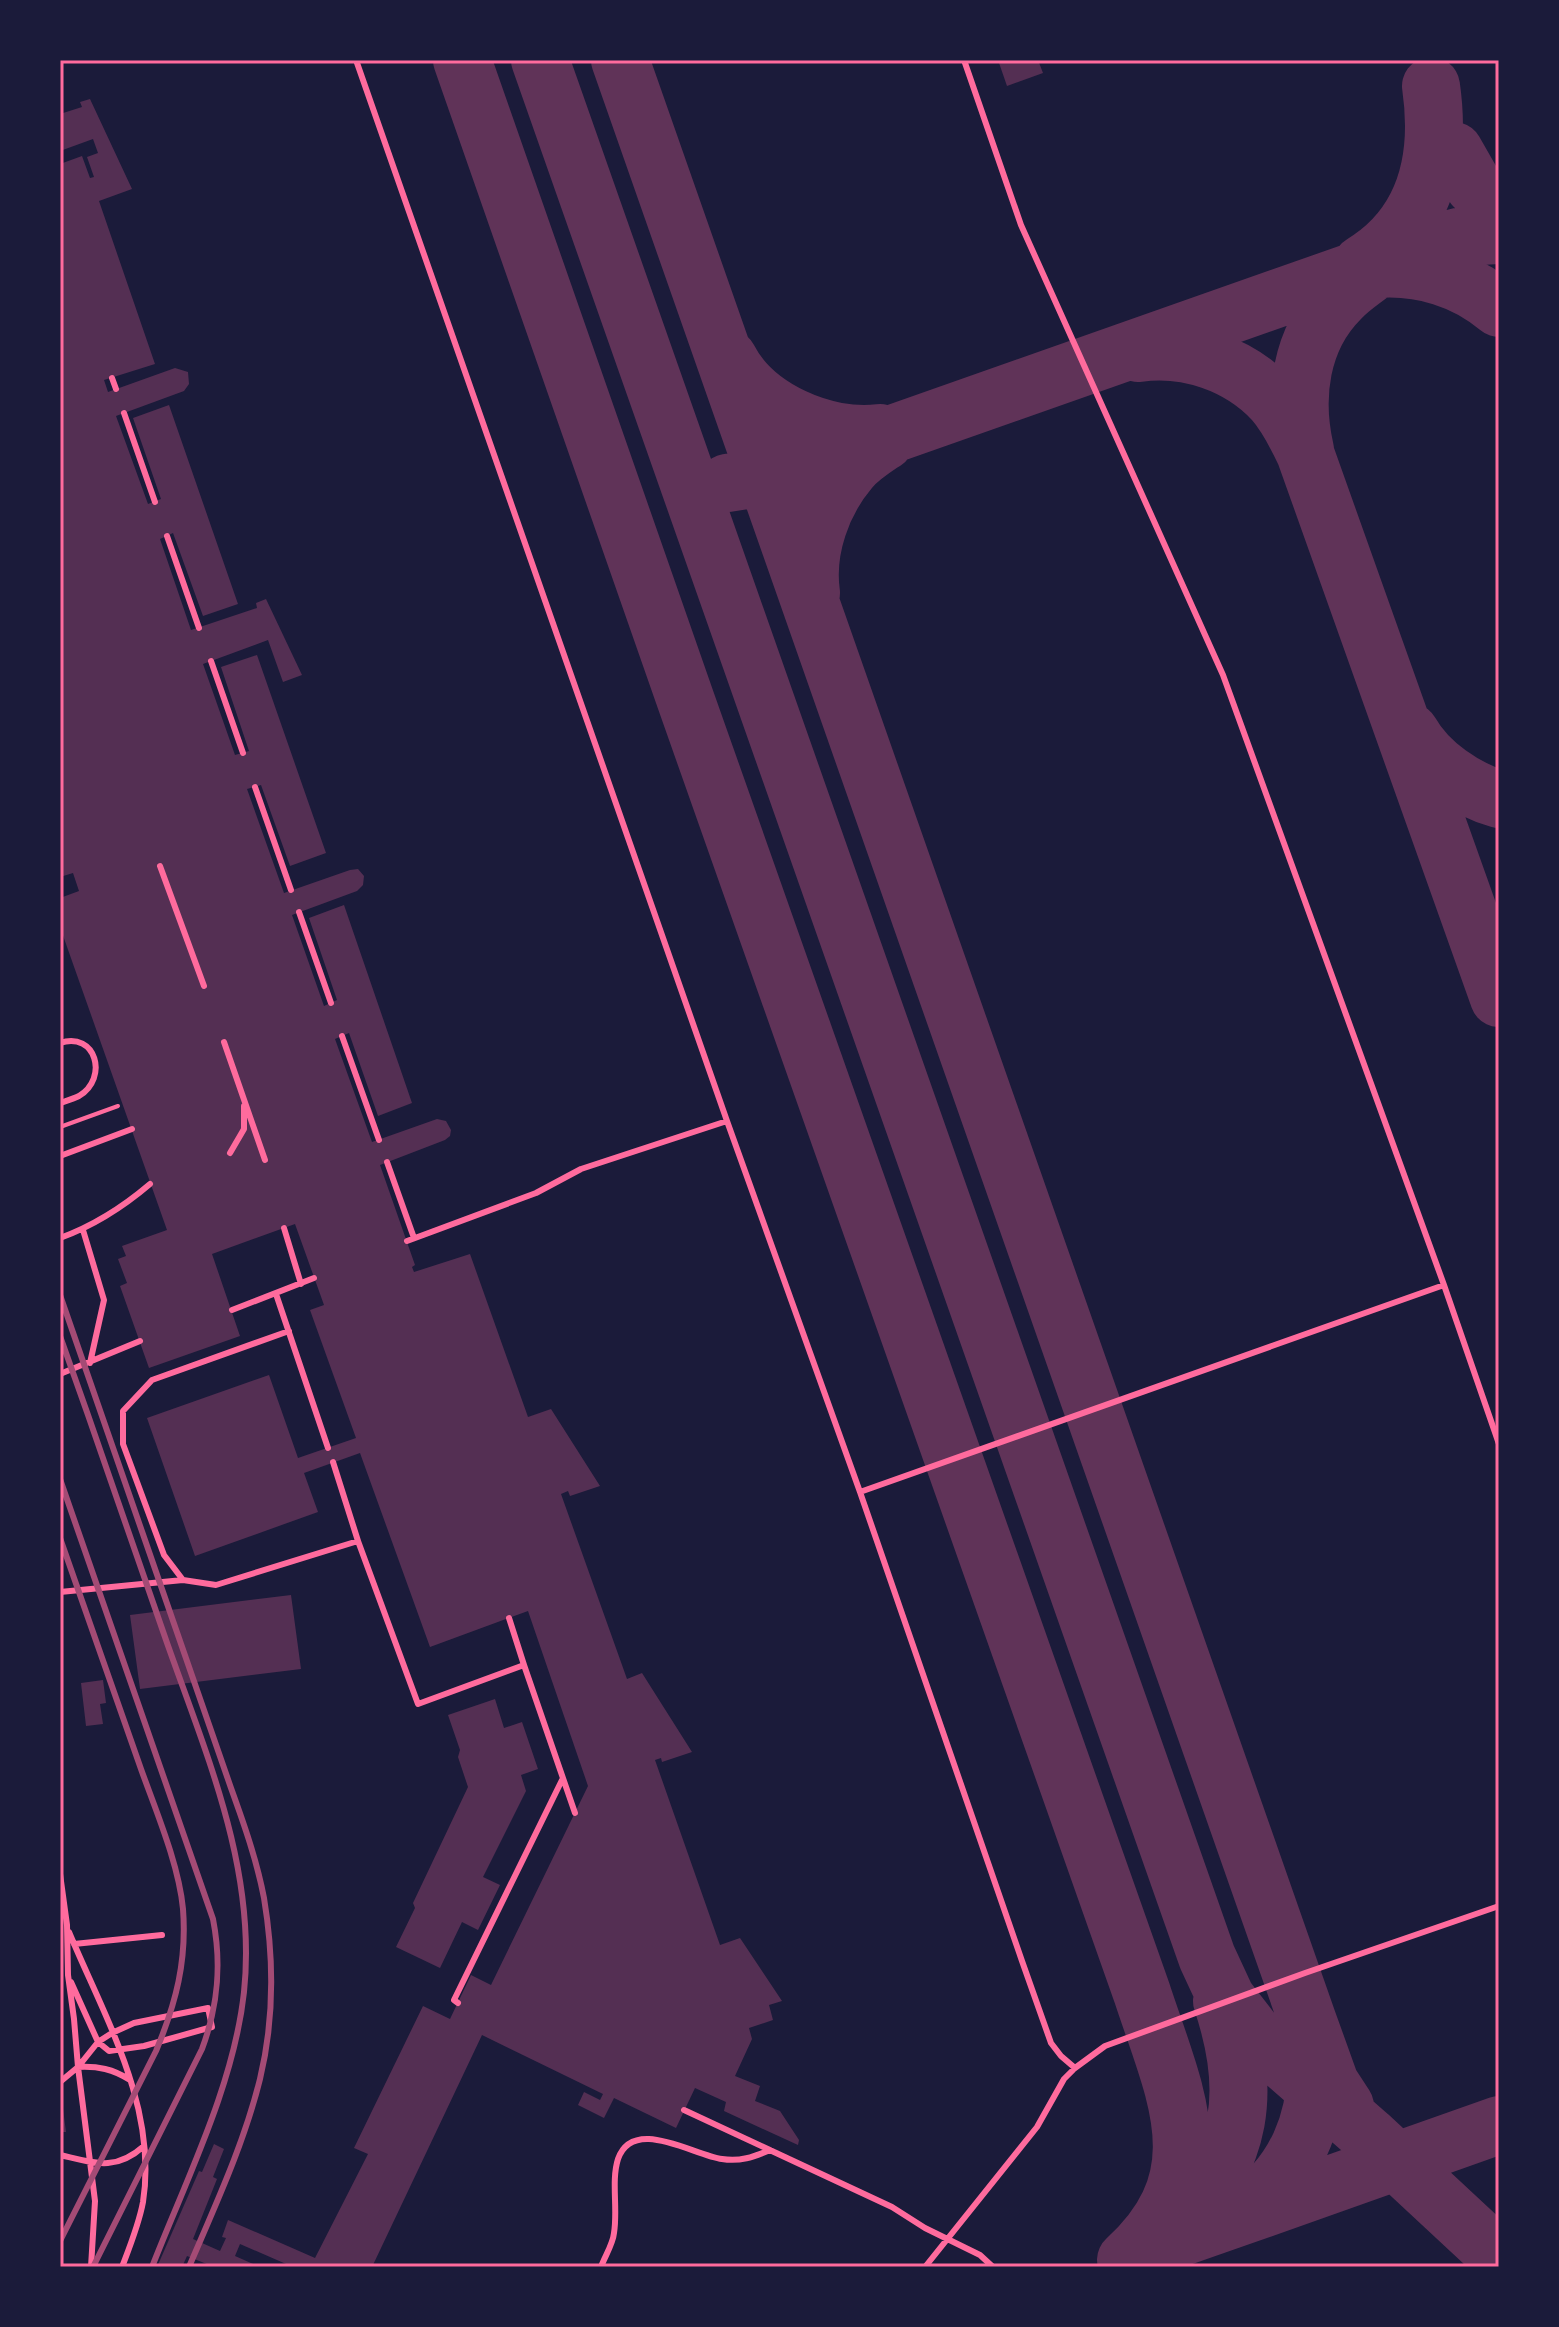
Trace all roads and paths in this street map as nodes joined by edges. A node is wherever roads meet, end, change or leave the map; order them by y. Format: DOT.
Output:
graph roads {
  1 [pos="356,60"];
  2 [pos="964,60"];
  3 [pos="112,378"];
  4 [pos="116,389"];
  5 [pos="124,413"];
  6 [pos="155,502"];
  7 [pos="167,536"];
  8 [pos="199,628"];
  9 [pos="211,661"];
  10 [pos="243,753"];
  11 [pos="255,787"];
  12 [pos="160,866"];
  13 [pos="291,890"];
  14 [pos="299,912"];
  15 [pos="204,986"];
  16 [pos="331,1003"];
  17 [pos="342,1036"];
  18 [pos="224,1042"];
  19 [pos="60,1043"];
  20 [pos="244,1102"];
  21 [pos="60,1103"];
  22 [pos="118,1106"];
  23 [pos="727,1121"];
  24 [pos="60,1127"];
  25 [pos="132,1129"];
  26 [pos="379,1140"];
  27 [pos="230,1153"];
  28 [pos="60,1156"];
  29 [pos="265,1160"];
  30 [pos="387,1162"];
  31 [pos="150,1184"];
  32 [pos="284,1228"];
  33 [pos="83,1230"];
  34 [pos="60,1238"];
  35 [pos="314,1278"];
  36 [pos="301,1284"];
  37 [pos="1444,1285"];
  38 [pos="276,1294"];
  39 [pos="232,1310"];
  40 [pos="289,1331"];
  41 [pos="140,1341"];
  42 [pos="90,1363"];
  43 [pos="60,1374"];
  44 [pos="1499,1444"];
  45 [pos="328,1448"];
  46 [pos="333,1462"];
  47 [pos="860,1492"];
  48 [pos="358,1541"];
  49 [pos="183,1580"];
  50 [pos="60,1592"];
  51 [pos="509,1618"];
  52 [pos="524,1665"];
  53 [pos="562,1780"];
  54 [pos="575,1813"];
  55 [pos="60,1874"];
  56 [pos="1499,1906"];
  57 [pos="67,1925"];
  58 [pos="162,1935"];
  59 [pos="74,1944"];
  60 [pos="68,1975"];
  61 [pos="458,2003"];
  62 [pos="112,2033"];
  63 [pos="98,2042"];
  64 [pos="119,2049"];
  65 [pos="78,2067"];
  66 [pos="1075,2068"];
  67 [pos="130,2080"];
  68 [pos="60,2082"];
  69 [pos="684,2110"];
  70 [pos="144,2146"];
  71 [pos="770,2150"];
  72 [pos="60,2155"];
  73 [pos="91,2163"];
  74 [pos="947,2239"];
  75 [pos="91,2267"];
  76 [pos="122,2267"];
  77 [pos="601,2267"];
  78 [pos="925,2267"];
  79 [pos="993,2267"];
  1 -- 23 [label="lane"];
  2 -- 37 [label="lane"];
  3 -- 4 [label="lane"];
  5 -- 6 [label="lane"];
  7 -- 8 [label="lane"];
  9 -- 10 [label="lane"];
  11 -- 13 [label="lane"];
  12 -- 15 [label="lane"];
  14 -- 16 [label="lane"];
  17 -- 26 [label="lane"];
  18 -- 20 [label="lane"];
  19 -- 21 [label="lane"];
  20 -- 27 [label="lane"];
  20 -- 29 [label="lane"];
  22 -- 24 [label="path"];
  23 -- 30 [label="lane"];
  23 -- 47 [label="lane"];
  25 -- 28 [label="lane"];
  31 -- 33 [label="lane"];
  32 -- 36 [label="lane"];
  33 -- 34 [label="lane"];
  33 -- 42 [label="lane"];
  35 -- 36 [label="lane"];
  36 -- 38 [label="lane"];
  37 -- 44 [label="lane"];
  37 -- 47 [label="lane"];
  38 -- 39 [label="lane"];
  38 -- 40 [label="lane"];
  40 -- 45 [label="lane"];
  40 -- 49 [label="lane"];
  41 -- 42 [label="lane"];
  42 -- 43 [label="lane"];
  46 -- 48 [label="lane"];
  47 -- 66 [label="lane"];
  48 -- 49 [label="lane"];
  48 -- 52 [label="lane"];
  49 -- 50 [label="lane"];
  51 -- 52 [label="lane"];
  52 -- 53 [label="lane"];
  53 -- 54 [label="lane"];
  53 -- 61 [label="lane"];
  55 -- 57 [label="lane"];
  56 -- 66 [label="lane"];
  57 -- 59 [label="lane"];
  57 -- 60 [label="lane"];
  58 -- 59 [label="lane"];
  59 -- 62 [label="lane"];
  60 -- 63 [label="lane"];
  60 -- 65 [label="lane"];
  62 -- 63 [label="lane"];
  62 -- 64 [label="lane"];
  62 -- 64 [label="lane"];
  63 -- 64 [label="lane"];
  63 -- 65 [label="lane"];
  64 -- 67 [label="lane"];
  65 -- 67 [label="lane"];
  65 -- 68 [label="lane"];
  65 -- 73 [label="lane"];
  66 -- 74 [label="lane"];
  67 -- 70 [label="lane"];
  69 -- 71 [label="lane"];
  70 -- 73 [label="lane"];
  70 -- 76 [label="lane"];
  71 -- 74 [label="lane"];
  71 -- 77 [label="lane"];
  72 -- 73 [label="lane"];
  73 -- 75 [label="lane"];
  74 -- 78 [label="lane"];
  74 -- 79 [label="lane"];
}
